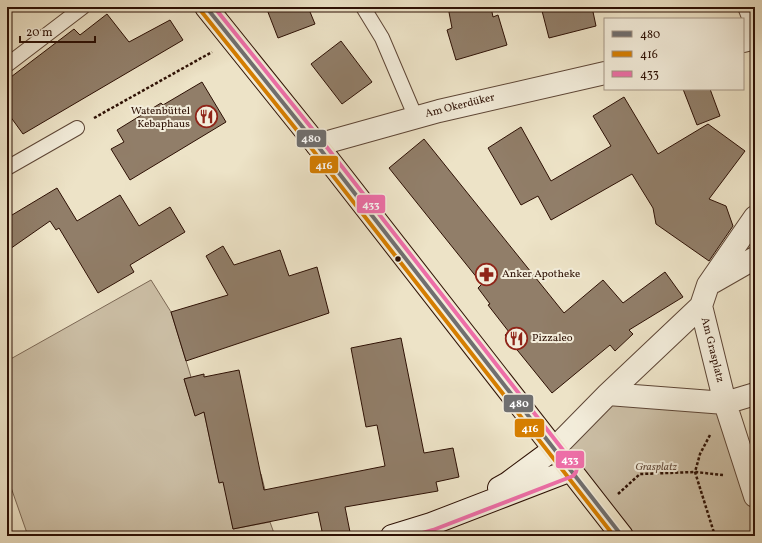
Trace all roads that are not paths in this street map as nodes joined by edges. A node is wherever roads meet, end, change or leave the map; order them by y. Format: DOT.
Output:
graph roads {
  1 [pos="83,7"];
  2 [pos="206,7"];
  3 [pos="363,7"];
  4 [pos="745,7"];
  5 [pos="750,39"];
  6 [pos="7,65"];
  7 [pos="604,73"];
  8 [pos="416,118"];
  9 [pos="77,128"];
  10 [pos="317,145"];
  11 [pos="7,168"];
  12 [pos="755,217"];
  13 [pos="755,258"];
  14 [pos="708,285"];
  15 [pos="701,306"];
  16 [pos="608,394"];
  17 [pos="755,394"];
  18 [pos="726,403"];
  19 [pos="554,449"];
  20 [pos="570,470"];
  21 [pos="752,487"];
  22 [pos="431,524"];
  23 [pos="392,536"];
  24 [pos="622,536"];
  1 -- 6 [label="lane"];
  2 -- 10 [label="main road"];
  3 -- 8 [label="lane"];
  4 -- 5 [label="lane"];
  7 -- 8 [label="street, Am Okerdüker"];
  8 -- 10 [label="street, Am Okerdüker"];
  9 -- 11 [label="lane"];
  10 -- 19 [label="main road"];
  12 -- 14 [label="street"];
  13 -- 14 [label="street"];
  14 -- 15 [label="street"];
  15 -- 16 [label="street, Am Grasplatz"];
  15 -- 18 [label="street, Am Grasplatz"];
  16 -- 18 [label="street"];
  16 -- 19 [label="street, Am Grasplatz"];
  17 -- 18 [label="street"];
  18 -- 21 [label="street, Am Grasplatz"];
  19 -- 20 [label="main road"];
  19 -- 22 [label="street, Am Grasplatz"];
  20 -- 22 [label="street"];
  20 -- 24 [label="main road"];
  22 -- 23 [label="street"];
}
